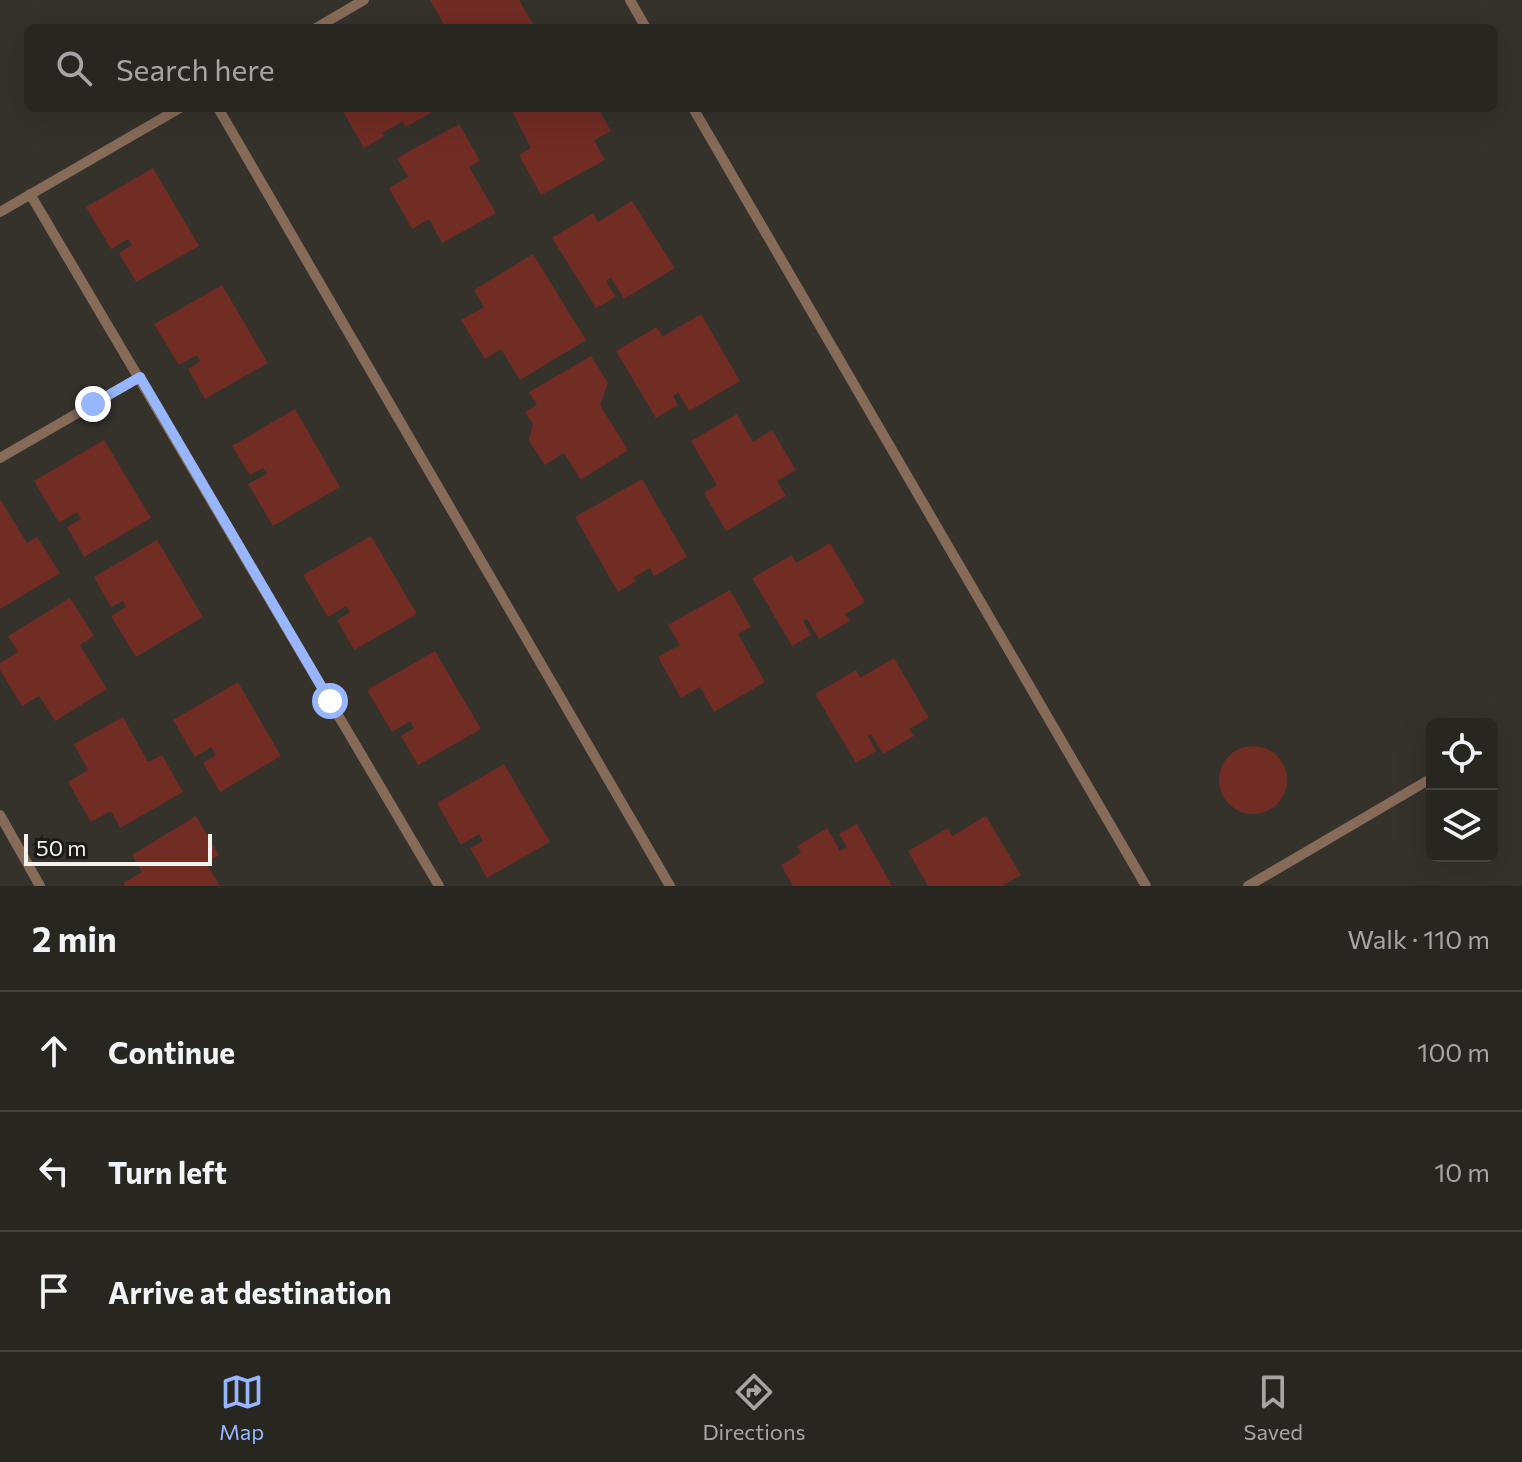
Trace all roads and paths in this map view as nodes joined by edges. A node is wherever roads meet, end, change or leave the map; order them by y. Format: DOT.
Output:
graph roads {
  1 [pos="364,0"];
  2 [pos="630,0"];
  3 [pos="323,24"];
  4 [pos="644,24"];
  5 [pos="173,112"];
  6 [pos="220,112"];
  7 [pos="695,112"];
  8 [pos="30,194"];
  9 [pos="0,212"];
  10 [pos="140,377"];
  11 [pos="0,458"];
  12 [pos="1426,782"];
  13 [pos="0,815"];
  14 [pos="40,886"];
  15 [pos="439,886"];
  16 [pos="670,886"];
  17 [pos="1146,886"];
  18 [pos="1248,886"];
  1 -- 3 [label="lane"];
  2 -- 4 [label="lane"];
  5 -- 8 [label="lane"];
  6 -- 16 [label="lane"];
  7 -- 17 [label="lane"];
  8 -- 9 [label="lane"];
  8 -- 10 [label="lane"];
  10 -- 11 [label="lane"];
  10 -- 15 [label="lane"];
  12 -- 18 [label="lane"];
  13 -- 14 [label="lane"];
}
